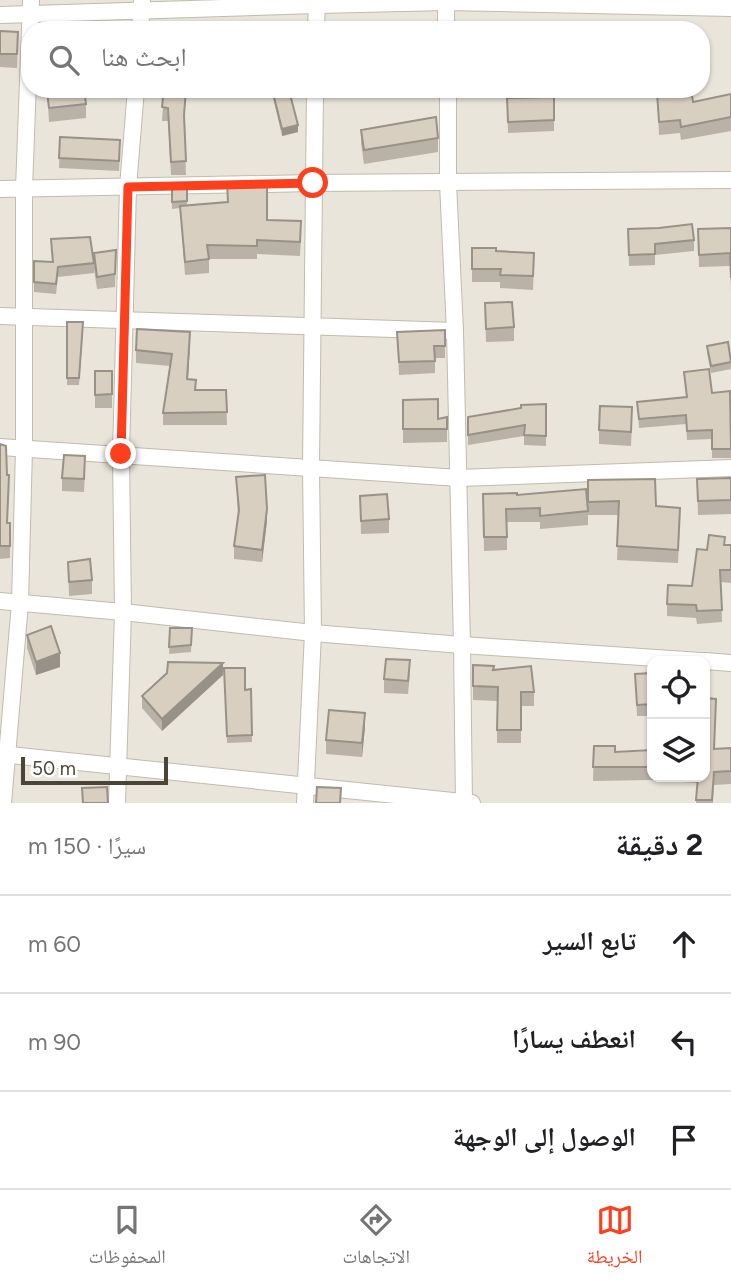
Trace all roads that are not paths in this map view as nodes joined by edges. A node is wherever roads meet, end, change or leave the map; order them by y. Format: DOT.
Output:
graph roads {
  1 [pos="446,1"];
  2 [pos="317,2"];
  3 [pos="142,5"];
  4 [pos="30,8"];
  5 [pos="731,8"];
  6 [pos="0,15"];
  7 [pos="316,21"];
  8 [pos="446,21"];
  9 [pos="27,98"];
  10 [pos="135,98"];
  11 [pos="315,98"];
  12 [pos="448,98"];
  13 [pos="731,180"];
  14 [pos="313,183"];
  15 [pos="448,183"];
  16 [pos="128,187"];
  17 [pos="0,189"];
  18 [pos="24,189"];
  19 [pos="0,316"];
  20 [pos="25,317"];
  21 [pos="125,319"];
  22 [pos="312,327"];
  23 [pos="456,331"];
  24 [pos="0,447"];
  25 [pos="24,448"];
  26 [pos="121,454"];
  27 [pos="311,467"];
  28 [pos="731,468"];
  29 [pos="459,478"];
  30 [pos="0,601"];
  31 [pos="20,603"];
  32 [pos="123,612"];
  33 [pos="313,633"];
  34 [pos="462,645"];
  35 [pos="647,657"];
  36 [pos="710,662"];
  37 [pos="731,663"];
  38 [pos="4,755"];
  39 [pos="117,766"];
  40 [pos="305,785"];
  41 [pos="3,803"];
  42 [pos="117,803"];
  43 [pos="305,803"];
  44 [pos="467,803"];
  1 -- 2 [label="street"];
  1 -- 5 [label="street"];
  1 -- 8 [label="street"];
  2 -- 3 [label="street"];
  2 -- 7 [label="street"];
  3 -- 4 [label="street"];
  4 -- 6 [label="street"];
  9 -- 18 [label="street"];
  10 -- 16 [label="street"];
  11 -- 14 [label="street"];
  12 -- 15 [label="street"];
  13 -- 15 [label="street"];
  14 -- 15 [label="street"];
  14 -- 16 [label="street"];
  14 -- 22 [label="street"];
  15 -- 23 [label="street"];
  16 -- 18 [label="street"];
  16 -- 21 [label="street"];
  17 -- 18 [label="street"];
  18 -- 20 [label="street"];
  19 -- 20 [label="street"];
  20 -- 21 [label="street"];
  20 -- 25 [label="street"];
  21 -- 22 [label="street"];
  21 -- 26 [label="street"];
  22 -- 23 [label="street"];
  22 -- 27 [label="street"];
  23 -- 29 [label="street"];
  24 -- 25 [label="street"];
  25 -- 26 [label="street"];
  25 -- 31 [label="street"];
  26 -- 27 [label="street"];
  26 -- 32 [label="street"];
  27 -- 29 [label="street"];
  27 -- 33 [label="street"];
  28 -- 29 [label="street"];
  29 -- 34 [label="street"];
  30 -- 31 [label="street"];
  31 -- 32 [label="street"];
  31 -- 38 [label="street"];
  32 -- 33 [label="street"];
  32 -- 39 [label="street"];
  33 -- 34 [label="street"];
  33 -- 40 [label="street"];
  34 -- 35 [label="street"];
  34 -- 44 [label="street"];
  36 -- 37 [label="street"];
  38 -- 39 [label="street"];
  38 -- 41 [label="street"];
  39 -- 40 [label="street"];
  39 -- 42 [label="street"];
  40 -- 43 [label="street"];
  40 -- 44 [label="street"];
}
